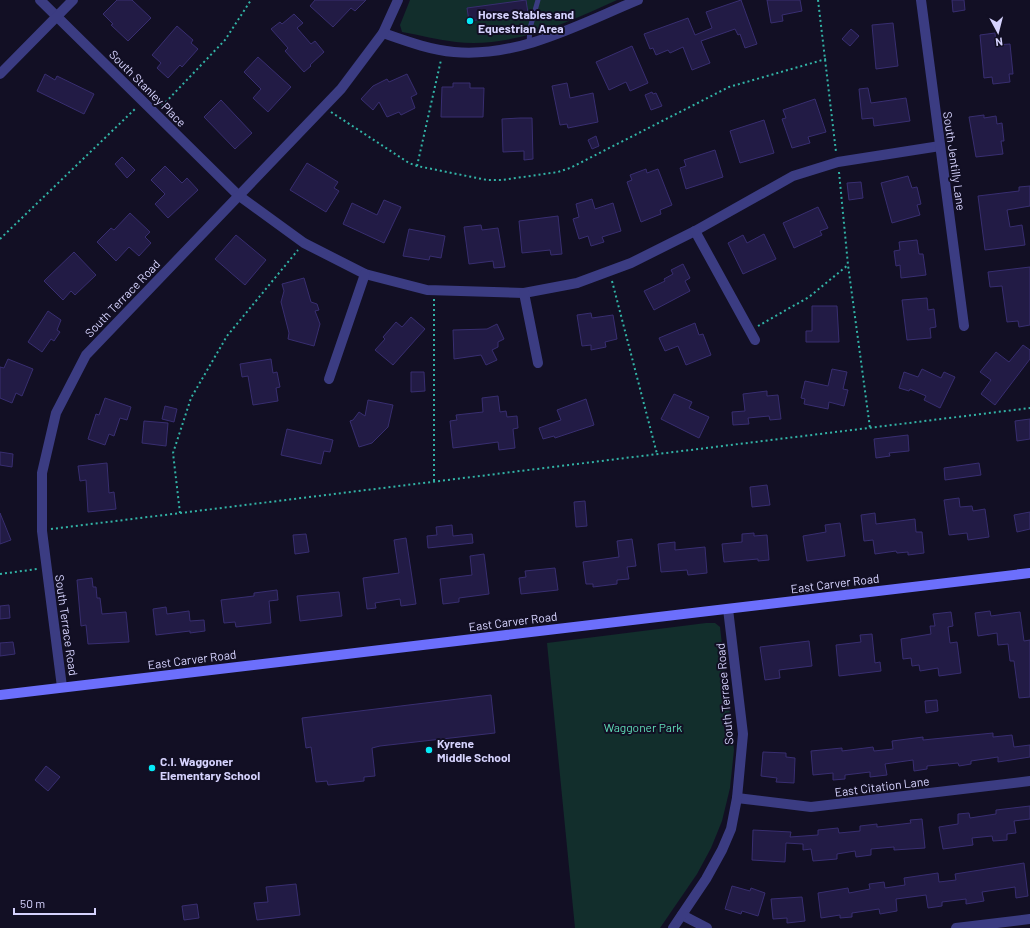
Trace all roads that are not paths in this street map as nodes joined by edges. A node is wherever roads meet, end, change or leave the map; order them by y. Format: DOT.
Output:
graph roads {
  1 [pos="40,0"];
  2 [pos="73,0"];
  3 [pos="398,0"];
  4 [pos="538,0"];
  5 [pos="638,0"];
  6 [pos="921,0"];
  7 [pos="57,17"];
  8 [pos="383,33"];
  9 [pos="529,42"];
  10 [pos="0,74"];
  11 [pos="940,146"];
  12 [pos="238,195"];
  13 [pos="695,231"];
  14 [pos="365,274"];
  15 [pos="524,293"];
  16 [pos="964,326"];
  17 [pos="755,340"];
  18 [pos="538,363"];
  19 [pos="330,379"];
  20 [pos="1030,573"];
  21 [pos="728,609"];
  22 [pos="62,687"];
  23 [pos="0,695"];
  24 [pos="1030,781"];
  25 [pos="737,798"];
  26 [pos="682,915"];
  27 [pos="1030,920"];
  28 [pos="673,928"];
  29 [pos="707,928"];
  30 [pos="956,928"];
  1 -- 7 [label="street, South Stanley Place"];
  2 -- 7 [label="street"];
  3 -- 8 [label="street, South Terrace Road"];
  4 -- 9 [label="lane"];
  5 -- 9 [label="street"];
  6 -- 11 [label="street, South Jentilly Lane"];
  7 -- 10 [label="street"];
  7 -- 12 [label="street, South Stanley Place"];
  8 -- 9 [label="street"];
  8 -- 12 [label="street, South Terrace Road"];
  11 -- 13 [label="street, South Stanley Place"];
  11 -- 16 [label="street, South Jentilly Lane"];
  12 -- 14 [label="street, South Stanley Place"];
  12 -- 22 [label="street, South Terrace Road"];
  13 -- 15 [label="street, South Stanley Place"];
  13 -- 17 [label="street"];
  14 -- 15 [label="street, South Stanley Place"];
  14 -- 19 [label="street"];
  15 -- 18 [label="street"];
  20 -- 21 [label="street, East Carver Road"];
  21 -- 22 [label="street, East Carver Road"];
  21 -- 25 [label="street, South Terrace Road"];
  22 -- 23 [label="street, East Carver Road"];
  24 -- 25 [label="street, East Citation Lane"];
  25 -- 26 [label="street, South Terrace Road"];
  26 -- 28 [label="street, South Terrace Road"];
  26 -- 29 [label="street"];
  27 -- 30 [label="street"];
}
